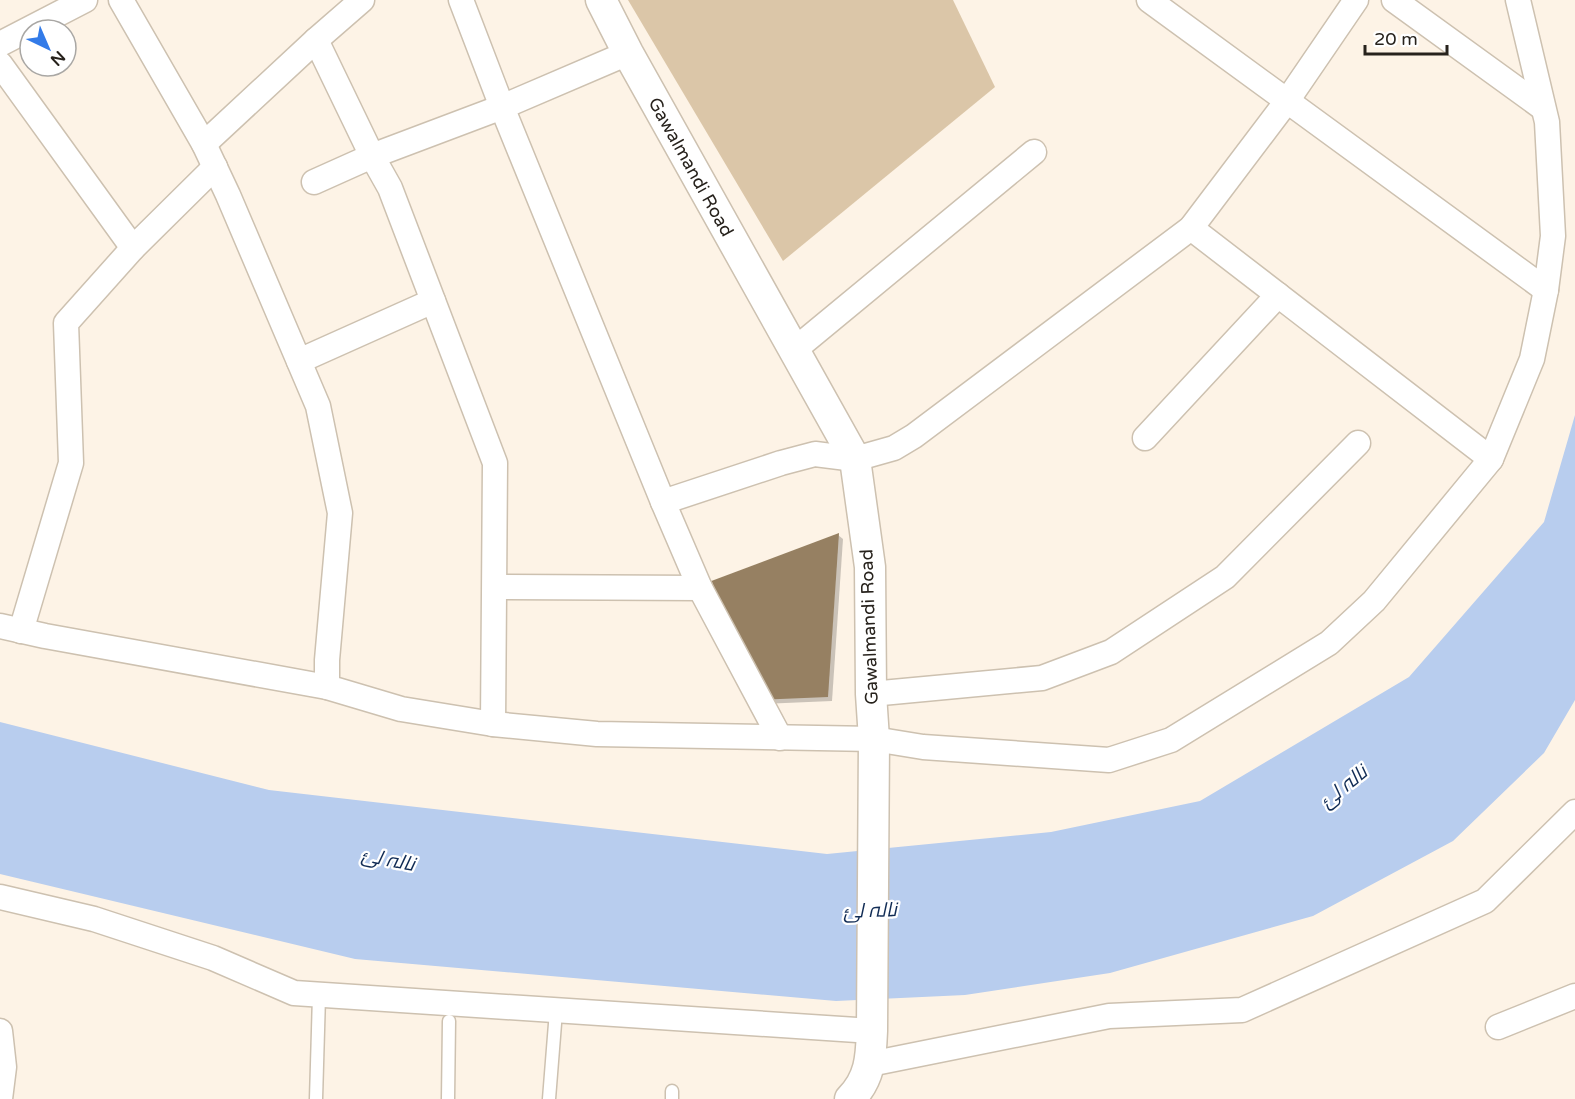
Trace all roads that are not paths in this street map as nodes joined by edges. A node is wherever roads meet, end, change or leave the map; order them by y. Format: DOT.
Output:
graph roads {
  1 [pos="85,0"];
  2 [pos="121,0"];
  3 [pos="362,0"];
  4 [pos="461,0"];
  5 [pos="601,0"];
  6 [pos="1149,0"];
  7 [pos="1356,0"];
  8 [pos="1394,0"];
  9 [pos="1518,0"];
  10 [pos="316,39"];
  11 [pos="0,44"];
  12 [pos="627,53"];
  13 [pos="0,64"];
  14 [pos="1287,101"];
  15 [pos="502,107"];
  16 [pos="1543,108"];
  17 [pos="204,144"];
  18 [pos="1035,152"];
  19 [pos="372,156"];
  20 [pos="215,167"];
  21 [pos="314,182"];
  22 [pos="1191,228"];
  23 [pos="133,248"];
  24 [pos="1546,290"];
  25 [pos="1278,295"];
  26 [pos="433,301"];
  27 [pos="793,351"];
  28 [pos="299,361"];
  29 [pos="1145,438"];
  30 [pos="1358,443"];
  31 [pos="855,459"];
  32 [pos="1491,459"];
  33 [pos="663,502"];
  34 [pos="496,587"];
  35 [pos="700,588"];
  36 [pos="11,628"];
  37 [pos="327,687"];
  38 [pos="872,694"];
  39 [pos="493,724"];
  40 [pos="780,738"];
  41 [pos="874,754"];
  42 [pos="1575,812"];
  43 [pos="0,897"];
  44 [pos="319,996"];
  45 [pos="1575,996"];
  46 [pos="556,1011"];
  47 [pos="449,1021"];
  48 [pos="1498,1027"];
  49 [pos="0,1031"];
  50 [pos="872,1031"];
  51 [pos="870,1064"];
  52 [pos="0,1099"];
  53 [pos="316,1099"];
  54 [pos="448,1099"];
  55 [pos="549,1099"];
  56 [pos="850,1099"];
  1 -- 11 [label="street"];
  2 -- 17 [label="street"];
  3 -- 10 [label="street"];
  4 -- 15 [label="street"];
  5 -- 12 [label="street, Gawalmandi Road"];
  6 -- 14 [label="street"];
  7 -- 14 [label="street"];
  8 -- 16 [label="street"];
  9 -- 16 [label="street"];
  10 -- 17 [label="street"];
  10 -- 19 [label="street"];
  12 -- 15 [label="street"];
  12 -- 27 [label="street, Gawalmandi Road"];
  13 -- 23 [label="street"];
  14 -- 22 [label="street"];
  14 -- 24 [label="street"];
  15 -- 19 [label="street"];
  15 -- 33 [label="street"];
  16 -- 24 [label="street"];
  17 -- 20 [label="street"];
  18 -- 27 [label="street"];
  19 -- 21 [label="street"];
  19 -- 26 [label="street"];
  20 -- 23 [label="street"];
  20 -- 28 [label="street"];
  22 -- 25 [label="street"];
  22 -- 31 [label="street"];
  23 -- 36 [label="street"];
  24 -- 32 [label="street"];
  25 -- 29 [label="street"];
  25 -- 32 [label="street"];
  26 -- 28 [label="street"];
  26 -- 34 [label="street"];
  27 -- 31 [label="street, Gawalmandi Road"];
  28 -- 37 [label="street"];
  30 -- 38 [label="street"];
  31 -- 33 [label="street"];
  31 -- 38 [label="street, Gawalmandi Road"];
  32 -- 41 [label="street"];
  33 -- 35 [label="street"];
  34 -- 35 [label="street"];
  34 -- 39 [label="street"];
  35 -- 40 [label="street"];
  36 -- 37 [label="street"];
  37 -- 39 [label="street"];
  38 -- 41 [label="street, Gawalmandi Road"];
  39 -- 40 [label="street"];
  40 -- 41 [label="street"];
  41 -- 50 [label="street, Gawalmandi Road"];
  42 -- 51 [label="street"];
  43 -- 44 [label="street"];
  44 -- 46 [label="street"];
  44 -- 53 [label="lane"];
  45 -- 48 [label="street"];
  46 -- 50 [label="street"];
  46 -- 55 [label="lane"];
  47 -- 54 [label="lane"];
  49 -- 52 [label="street"];
  50 -- 51 [label="street, Gawalmandi Road"];
  51 -- 56 [label="street, Gawalmandi Road"];
}
